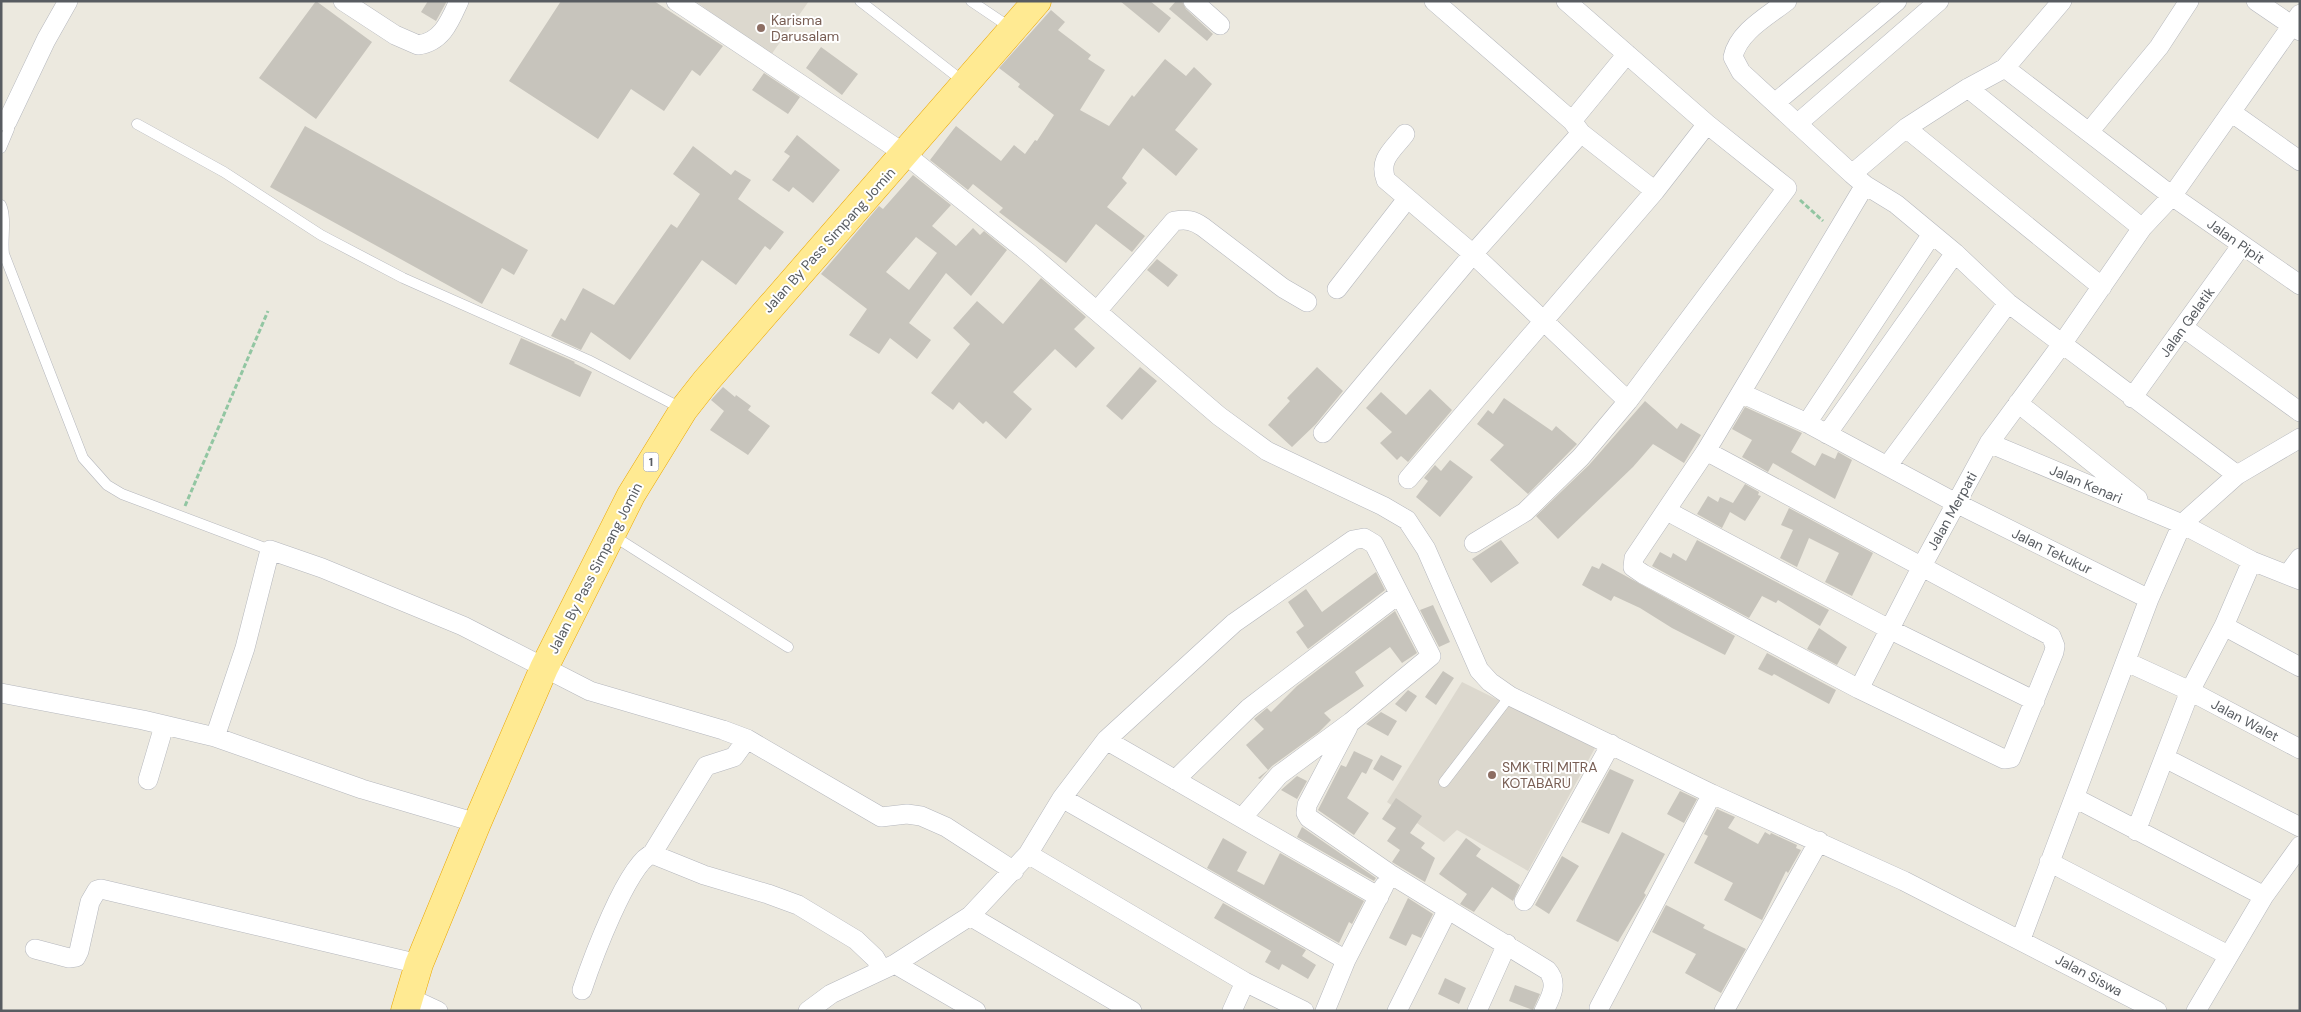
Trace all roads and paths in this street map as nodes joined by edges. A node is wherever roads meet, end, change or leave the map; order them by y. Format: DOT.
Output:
graph roads {
  1 [pos="68,1"];
  2 [pos="343,1"];
  3 [pos="459,1"];
  4 [pos="676,1"];
  5 [pos="860,1"];
  6 [pos="971,1"];
  7 [pos="1037,1"];
  8 [pos="1193,1"];
  9 [pos="1434,1"];
  10 [pos="1566,1"];
  11 [pos="1787,1"];
  12 [pos="1897,1"];
  13 [pos="1939,1"];
  14 [pos="2189,1"];
  15 [pos="2256,1"];
  16 [pos="2053,5"];
  17 [pos="2297,23"];
  18 [pos="1220,25"];
  19 [pos="1013,30"];
  20 [pos="1627,54"];
  21 [pos="2005,68"];
  22 [pos="967,84"];
  23 [pos="1968,88"];
  24 [pos="1776,102"];
  25 [pos="2232,112"];
  26 [pos="4,121"];
  27 [pos="137,124"];
  28 [pos="1706,124"];
  29 [pos="1797,124"];
  30 [pos="1576,127"];
  31 [pos="1906,128"];
  32 [pos="2089,132"];
  33 [pos="1405,134"];
  34 [pos="1,148"];
  35 [pos="906,154"];
  36 [pos="2300,161"];
  37 [pos="1859,179"];
  38 [pos="1655,191"];
  39 [pos="2172,196"];
  40 [pos="1798,198"];
  41 [pos="1407,199"];
  42 [pos="1,205"];
  43 [pos="1824,222"];
  44 [pos="2142,228"];
  45 [pos="1932,234"];
  46 [pos="2241,246"];
  47 [pos="1955,253"];
  48 [pos="1473,254"];
  49 [pos="2300,285"];
  50 [pos="2102,287"];
  51 [pos="1337,289"];
  52 [pos="1307,302"];
  53 [pos="2008,303"];
  54 [pos="268,311"];
  55 [pos="1097,311"];
  56 [pos="1543,322"];
  57 [pos="2184,328"];
  58 [pos="2062,344"];
  59 [pos="1741,393"];
  60 [pos="2132,398"];
  61 [pos="1628,401"];
  62 [pos="2018,404"];
  63 [pos="684,409"];
  64 [pos="2300,412"];
  65 [pos="1807,423"];
  66 [pos="1323,433"];
  67 [pos="1827,434"];
  68 [pos="2300,438"];
  69 [pos="1990,443"];
  70 [pos="1706,451"];
  71 [pos="1888,466"];
  72 [pos="2237,475"];
  73 [pos="1408,479"];
  74 [pos="1956,503"];
  75 [pos="1666,510"];
  76 [pos="2156,513"];
  77 [pos="181,515"];
  78 [pos="2182,524"];
  79 [pos="610,534"];
  80 [pos="1474,543"];
  81 [pos="270,550"];
  82 [pos="2300,558"];
  83 [pos="2252,561"];
  84 [pos="1922,566"];
  85 [pos="2294,577"];
  86 [pos="1399,594"];
  87 [pos="2149,599"];
  88 [pos="2224,626"];
  89 [pos="1889,629"];
  90 [pos="788,647"];
  91 [pos="2127,662"];
  92 [pos="2300,667"];
  93 [pos="544,668"];
  94 [pos="1859,689"];
  95 [pos="2190,691"];
  96 [pos="1,693"];
  97 [pos="1510,696"];
  98 [pos="2035,701"];
  99 [pos="1351,722"];
  100 [pos="164,726"];
  101 [pos="215,737"];
  102 [pos="747,740"];
  103 [pos="1106,740"];
  104 [pos="1611,744"];
  105 [pos="2300,749"];
  106 [pos="2165,758"];
  107 [pos="148,780"];
  108 [pos="1175,780"];
  109 [pos="1444,782"];
  110 [pos="1712,794"];
  111 [pos="1062,798"];
  112 [pos="2075,798"];
  113 [pos="1242,818"];
  114 [pos="477,823"];
  115 [pos="2300,826"];
  116 [pos="2136,831"];
  117 [pos="1818,841"];
  118 [pos="2300,846"];
  119 [pos="652,854"];
  120 [pos="1028,854"];
  121 [pos="2049,862"];
  122 [pos="1014,871"];
  123 [pos="1390,874"];
  124 [pos="2264,896"];
  125 [pos="1379,898"];
  126 [pos="1524,901"];
  127 [pos="1448,909"];
  128 [pos="970,916"];
  129 [pos="2021,939"];
  130 [pos="1507,944"];
  131 [pos="35,948"];
  132 [pos="2228,955"];
  133 [pos="1346,960"];
  134 [pos="419,964"];
  135 [pos="888,967"];
  136 [pos="1244,982"];
  137 [pos="582,990"];
  138 [pos="407,1004"];
  139 [pos="1599,1008"];
  140 [pos="1237,1009"];
  141 [pos="438,1011"];
  142 [pos="808,1011"];
  143 [pos="976,1011"];
  144 [pos="1132,1011"];
  145 [pos="1304,1011"];
  146 [pos="1325,1011"];
  147 [pos="1397,1011"];
  148 [pos="1477,1011"];
  149 [pos="1544,1011"];
  150 [pos="1724,1011"];
  151 [pos="2157,1011"];
  152 [pos="2196,1011"];
  1 -- 26 [label="street"];
  2 -- 3 [label="street"];
  4 -- 35 [label="street, Jalan Siswa"];
  5 -- 22 [label="lane"];
  6 -- 19 [label="lane"];
  7 -- 19 [label="highway, Jalan By Pass Simpang Jomin / 1"];
  8 -- 18 [label="street"];
  9 -- 30 [label="street"];
  10 -- 20 [label="street"];
  11 -- 24 [label="street"];
  12 -- 24 [label="street"];
  13 -- 29 [label="street"];
  14 -- 32 [label="street"];
  15 -- 17 [label="street"];
  16 -- 21 [label="street"];
  17 -- 25 [label="street, Jalan Merpati"];
  19 -- 22 [label="highway, Jalan By Pass Simpang Jomin / 1"];
  20 -- 28 [label="street"];
  20 -- 30 [label="street"];
  21 -- 23 [label="street"];
  21 -- 32 [label="street, Jalan Pipit"];
  22 -- 35 [label="highway, Jalan By Pass Simpang Jomin / 1"];
  23 -- 31 [label="street"];
  23 -- 44 [label="street"];
  24 -- 29 [label="street"];
  25 -- 36 [label="street"];
  25 -- 39 [label="street, Jalan Merpati"];
  26 -- 34 [label="lane"];
  27 -- 63 [label="lane"];
  28 -- 38 [label="street"];
  28 -- 61 [label="street"];
  29 -- 37 [label="street"];
  30 -- 38 [label="street"];
  30 -- 48 [label="street"];
  31 -- 37 [label="street"];
  31 -- 50 [label="street"];
  32 -- 39 [label="street, Jalan Pipit"];
  33 -- 41 [label="street"];
  35 -- 55 [label="street, Jalan Siswa"];
  35 -- 63 [label="highway, Jalan By Pass Simpang Jomin / 1"];
  37 -- 45 [label="street"];
  37 -- 59 [label="street"];
  38 -- 56 [label="street"];
  39 -- 44 [label="street, Jalan Merpati"];
  39 -- 46 [label="street, Jalan Pipit"];
  40 -- 43 [label="path"];
  41 -- 48 [label="street"];
  41 -- 51 [label="street"];
  42 -- 77 [label="lane"];
  44 -- 50 [label="street, Jalan Merpati"];
  45 -- 47 [label="street"];
  45 -- 65 [label="street"];
  46 -- 49 [label="street, Jalan Pipit"];
  46 -- 57 [label="street, Jalan Gelatik"];
  47 -- 53 [label="street"];
  47 -- 67 [label="street"];
  48 -- 56 [label="street"];
  48 -- 66 [label="street"];
  50 -- 58 [label="street, Jalan Merpati"];
  52 -- 55 [label="street"];
  53 -- 58 [label="street"];
  53 -- 71 [label="street"];
  54 -- 77 [label="path"];
  55 -- 97 [label="street, Jalan Siswa"];
  56 -- 61 [label="street"];
  56 -- 73 [label="street"];
  57 -- 60 [label="street, Jalan Gelatik"];
  57 -- 64 [label="street"];
  58 -- 60 [label="street"];
  58 -- 62 [label="street, Jalan Merpati"];
  59 -- 65 [label="street, Jalan Tekukur"];
  59 -- 70 [label="street"];
  60 -- 72 [label="street"];
  61 -- 80 [label="street"];
  62 -- 69 [label="street, Jalan Merpati"];
  62 -- 76 [label="street"];
  63 -- 79 [label="highway, Jalan By Pass Simpang Jomin / 1"];
  65 -- 67 [label="street, Jalan Tekukur"];
  67 -- 71 [label="street, Jalan Tekukur"];
  68 -- 72 [label="street"];
  69 -- 74 [label="street, Jalan Merpati"];
  69 -- 76 [label="street, Jalan Kenari"];
  70 -- 75 [label="street"];
  70 -- 84 [label="street"];
  71 -- 74 [label="street, Jalan Tekukur"];
  72 -- 78 [label="street"];
  74 -- 84 [label="street, Jalan Merpati"];
  74 -- 87 [label="street, Jalan Tekukur"];
  75 -- 89 [label="street"];
  75 -- 94 [label="street"];
  76 -- 78 [label="street, Jalan Kenari"];
  77 -- 81 [label="lane"];
  78 -- 83 [label="street, Jalan Kenari"];
  78 -- 87 [label="street"];
  79 -- 90 [label="lane"];
  79 -- 93 [label="highway, Jalan By Pass Simpang Jomin / 1"];
  81 -- 93 [label="street"];
  81 -- 101 [label="street"];
  82 -- 85 [label="street"];
  83 -- 85 [label="street, Jalan Kenari"];
  83 -- 88 [label="street"];
  84 -- 89 [label="street, Jalan Merpati"];
  84 -- 98 [label="street"];
  86 -- 99 [label="street"];
  86 -- 103 [label="street"];
  86 -- 108 [label="street"];
  87 -- 91 [label="street"];
  88 -- 92 [label="street"];
  88 -- 95 [label="street"];
  89 -- 94 [label="street, Jalan Merpati"];
  89 -- 98 [label="street"];
  91 -- 95 [label="street, Jalan Walet"];
  91 -- 112 [label="street"];
  93 -- 102 [label="street"];
  93 -- 114 [label="highway, Jalan By Pass Simpang Jomin / 1"];
  94 -- 98 [label="street"];
  95 -- 105 [label="street, Jalan Walet"];
  95 -- 106 [label="street"];
  96 -- 100 [label="street"];
  97 -- 104 [label="street, Jalan Siswa"];
  97 -- 109 [label="lane"];
  99 -- 113 [label="street"];
  99 -- 123 [label="street"];
  100 -- 101 [label="street"];
  100 -- 107 [label="street"];
  101 -- 114 [label="street"];
  102 -- 119 [label="street"];
  102 -- 122 [label="street"];
  103 -- 108 [label="street"];
  103 -- 111 [label="street"];
  104 -- 110 [label="street, Jalan Siswa"];
  104 -- 126 [label="street"];
  106 -- 115 [label="street"];
  106 -- 116 [label="street"];
  108 -- 113 [label="street"];
  110 -- 117 [label="street, Jalan Siswa"];
  110 -- 139 [label="street"];
  111 -- 120 [label="street"];
  111 -- 133 [label="street"];
  112 -- 116 [label="street"];
  112 -- 121 [label="street"];
  113 -- 125 [label="street"];
  114 -- 134 [label="highway, Jalan By Pass Simpang Jomin / 1"];
  116 -- 124 [label="street"];
  117 -- 129 [label="street, Jalan Siswa"];
  117 -- 150 [label="street"];
  118 -- 124 [label="street"];
  119 -- 135 [label="street"];
  119 -- 137 [label="street"];
  120 -- 122 [label="street"];
  120 -- 136 [label="street"];
  121 -- 129 [label="street"];
  121 -- 132 [label="street"];
  122 -- 128 [label="street"];
  123 -- 125 [label="street"];
  123 -- 127 [label="street"];
  124 -- 132 [label="street"];
  125 -- 133 [label="street"];
  127 -- 130 [label="street"];
  127 -- 147 [label="street"];
  128 -- 135 [label="street"];
  128 -- 144 [label="street"];
  129 -- 151 [label="street, Jalan Siswa"];
  130 -- 148 [label="street"];
  130 -- 149 [label="street"];
  131 -- 134 [label="street"];
  132 -- 152 [label="street"];
  133 -- 146 [label="street"];
  134 -- 138 [label="highway, Jalan By Pass Simpang Jomin / 1"];
  135 -- 142 [label="street"];
  135 -- 143 [label="street"];
  136 -- 140 [label="street"];
  136 -- 145 [label="street"];
  138 -- 141 [label="street"];
}
